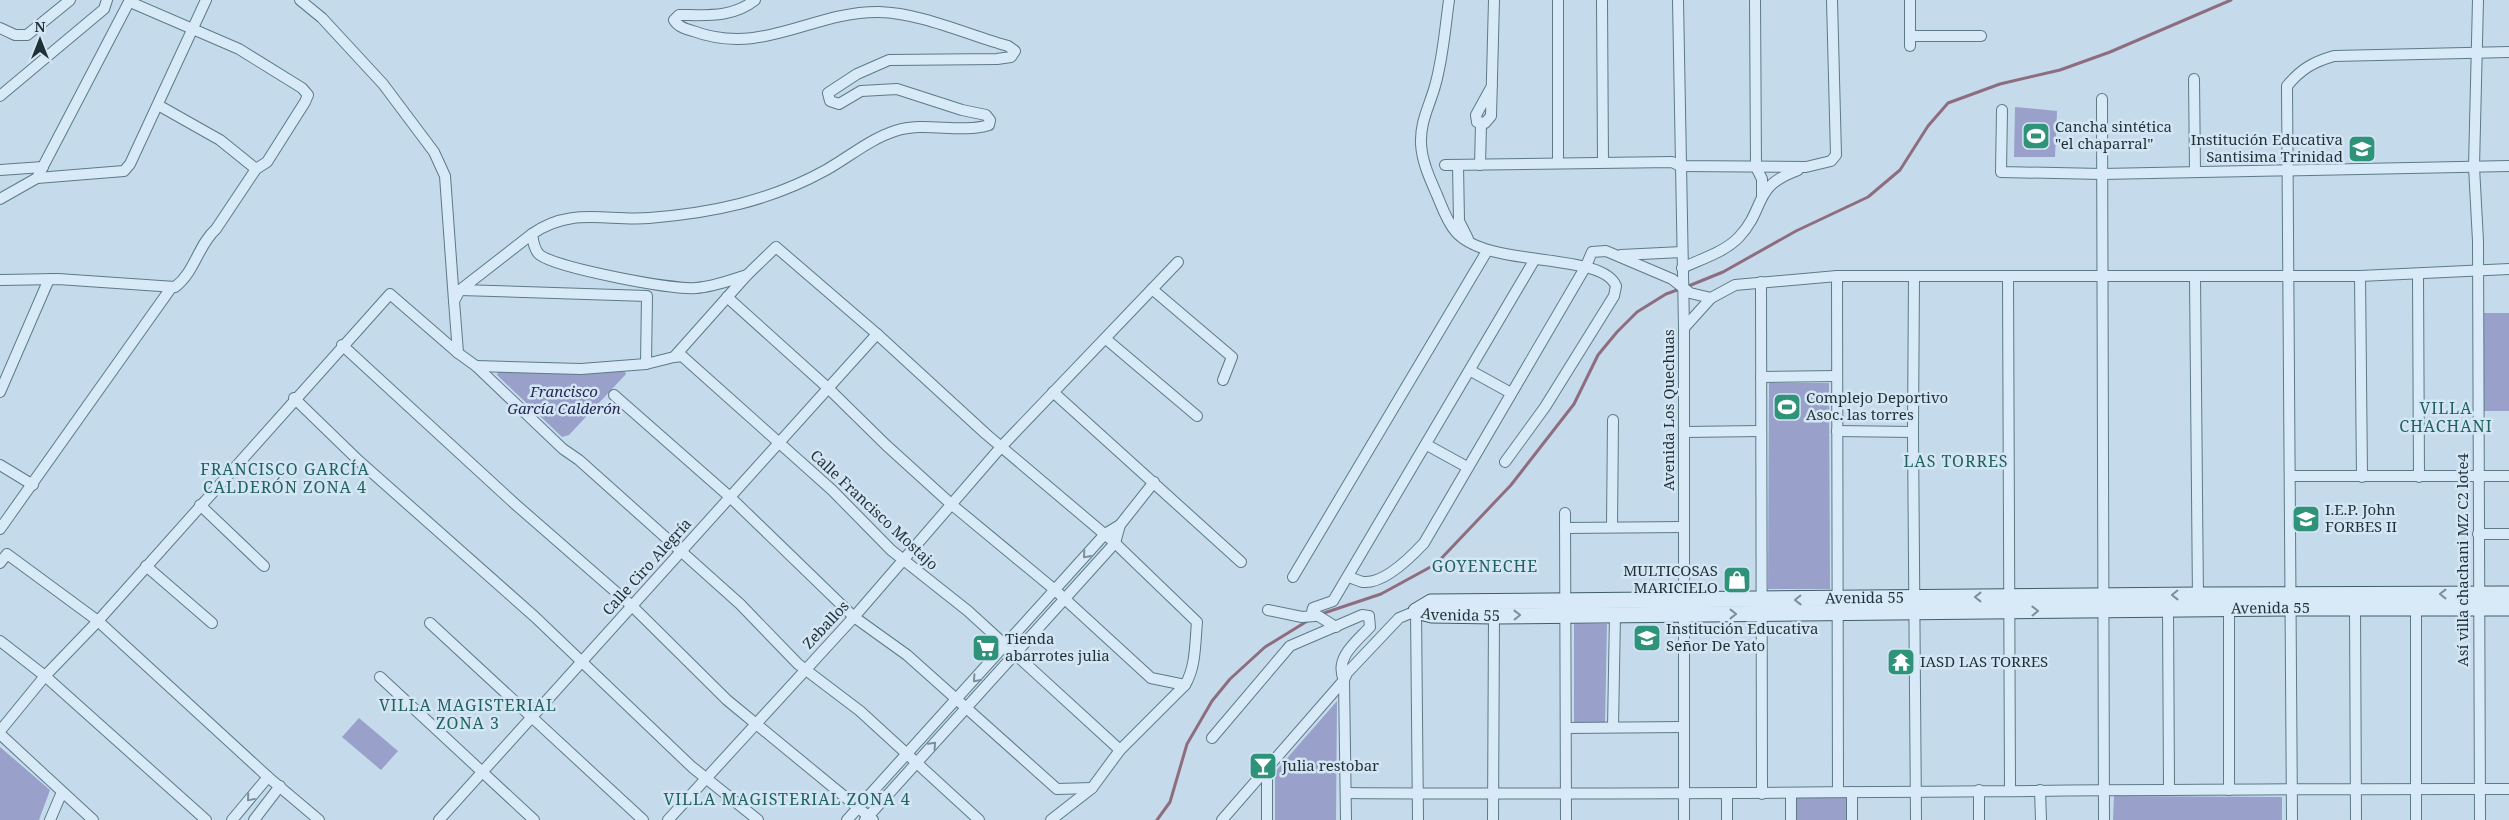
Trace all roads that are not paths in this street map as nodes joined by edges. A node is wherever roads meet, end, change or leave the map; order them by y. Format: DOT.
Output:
graph roads {
  1 [pos="70,0"];
  2 [pos="107,0"];
  3 [pos="206,0"];
  4 [pos="300,0"];
  5 [pos="755,0"];
  6 [pos="1449,0"];
  7 [pos="1494,0"];
  8 [pos="1558,0"];
  9 [pos="1602,0"];
  10 [pos="1678,0"];
  11 [pos="1755,0"];
  12 [pos="1832,0"];
  13 [pos="1910,0"];
  14 [pos="2478,0"];
  15 [pos="130,1"];
  16 [pos="0,28"];
  17 [pos="192,29"];
  18 [pos="1981,36"];
  19 [pos="2476,52"];
  20 [pos="2509,52"];
  21 [pos="2194,79"];
  22 [pos="0,96"];
  23 [pos="2102,100"];
  24 [pos="158,106"];
  25 [pos="2002,110"];
  26 [pos="1558,162"];
  27 [pos="1603,162"];
  28 [pos="1445,164"];
  29 [pos="1458,165"];
  30 [pos="1480,165"];
  31 [pos="1680,166"];
  32 [pos="2509,166"];
  33 [pos="42,167"];
  34 [pos="1756,167"];
  35 [pos="1806,167"];
  36 [pos="2474,167"];
  37 [pos="256,169"];
  38 [pos="0,170"];
  39 [pos="2287,170"];
  40 [pos="2195,172"];
  41 [pos="2102,174"];
  42 [pos="37,178"];
  43 [pos="1762,195"];
  44 [pos="0,199"];
  45 [pos="532,234"];
  46 [pos="1468,240"];
  47 [pos="1487,251"];
  48 [pos="1682,252"];
  49 [pos="1616,255"];
  50 [pos="1535,259"];
  51 [pos="1178,262"];
  52 [pos="1586,266"];
  53 [pos="1682,268"];
  54 [pos="2509,269"];
  55 [pos="2477,270"];
  56 [pos="747,275"];
  57 [pos="2418,275"];
  58 [pos="1837,276"];
  59 [pos="1914,276"];
  60 [pos="2008,276"];
  61 [pos="2288,276"];
  62 [pos="2360,276"];
  63 [pos="2102,277"];
  64 [pos="2195,277"];
  65 [pos="49,279"];
  66 [pos="0,280"];
  67 [pos="1761,282"];
  68 [pos="171,288"];
  69 [pos="1683,288"];
  70 [pos="1152,289"];
  71 [pos="460,290"];
  72 [pos="727,297"];
  73 [pos="1711,298"];
  74 [pos="454,301"];
  75 [pos="1684,328"];
  76 [pos="877,334"];
  77 [pos="1106,339"];
  78 [pos="342,345"];
  79 [pos="458,353"];
  80 [pos="674,356"];
  81 [pos="646,364"];
  82 [pos="476,366"];
  83 [pos="1470,371"];
  84 [pos="1837,376"];
  85 [pos="1761,377"];
  86 [pos="1223,380"];
  87 [pos="828,388"];
  88 [pos="0,392"];
  89 [pos="1053,392"];
  90 [pos="1511,393"];
  91 [pos="614,395"];
  92 [pos="294,398"];
  93 [pos="1197,416"];
  94 [pos="1613,420"];
  95 [pos="1761,431"];
  96 [pos="1837,431"];
  97 [pos="1684,432"];
  98 [pos="1913,432"];
  99 [pos="780,443"];
  100 [pos="1427,445"];
  101 [pos="1001,447"];
  102 [pos="1505,462"];
  103 [pos="0,464"];
  104 [pos="1467,467"];
  105 [pos="2290,476"];
  106 [pos="2478,476"];
  107 [pos="2509,476"];
  108 [pos="2362,477"];
  109 [pos="2419,477"];
  110 [pos="1154,482"];
  111 [pos="33,485"];
  112 [pos="730,497"];
  113 [pos="951,504"];
  114 [pos="200,505"];
  115 [pos="1565,513"];
  116 [pos="1120,525"];
  117 [pos="1612,526"];
  118 [pos="1684,527"];
  119 [pos="1566,528"];
  120 [pos="0,529"];
  121 [pos="1105,534"];
  122 [pos="2478,534"];
  123 [pos="2509,534"];
  124 [pos="1115,543"];
  125 [pos="681,552"];
  126 [pos="903,561"];
  127 [pos="1240,562"];
  128 [pos="0,563"];
  129 [pos="146,566"];
  130 [pos="264,566"];
  131 [pos="1293,577"];
  132 [pos="1348,577"];
  133 [pos="1055,590"];
  134 [pos="2509,594"];
  135 [pos="1064,598"];
  136 [pos="2292,601"];
  137 [pos="2479,601"];
  138 [pos="2198,602"];
  139 [pos="2104,603"];
  140 [pos="2009,604"];
  141 [pos="1915,605"];
  142 [pos="632,606"];
  143 [pos="1837,606"];
  144 [pos="1566,607"];
  145 [pos="1684,607"];
  146 [pos="1762,607"];
  147 [pos="2355,607"];
  148 [pos="2230,608"];
  149 [pos="2416,608"];
  150 [pos="2509,608"];
  151 [pos="2168,609"];
  152 [pos="1268,610"];
  153 [pos="1416,610"];
  154 [pos="1615,614"];
  155 [pos="1315,616"];
  156 [pos="1494,616"];
  157 [pos="854,617"];
  158 [pos="98,621"];
  159 [pos="212,623"];
  160 [pos="430,623"];
  161 [pos="1336,627"];
  162 [pos="0,641"];
  163 [pos="1006,645"];
  164 [pos="1015,653"];
  165 [pos="582,662"];
  166 [pos="805,670"];
  167 [pos="45,676"];
  168 [pos="380,677"];
  169 [pos="1344,680"];
  170 [pos="1185,685"];
  171 [pos="957,700"];
  172 [pos="966,708"];
  173 [pos="532,717"];
  174 [pos="755,724"];
  175 [pos="1613,727"];
  176 [pos="1684,727"];
  177 [pos="1566,728"];
  178 [pos="0,732"];
  179 [pos="1212,738"];
  180 [pos="1120,750"];
  181 [pos="908,754"];
  182 [pos="917,762"];
  183 [pos="1267,767"];
  184 [pos="483,773"];
  185 [pos="268,777"];
  186 [pos="705,778"];
  187 [pos="280,786"];
  188 [pos="1092,788"];
  189 [pos="2416,788"];
  190 [pos="2104,789"];
  191 [pos="2169,789"];
  192 [pos="2356,789"];
  193 [pos="2480,789"];
  194 [pos="2509,789"];
  195 [pos="1979,790"];
  196 [pos="2010,790"];
  197 [pos="2040,790"];
  198 [pos="2229,790"];
  199 [pos="2292,790"];
  200 [pos="1916,791"];
  201 [pos="62,792"];
  202 [pos="1838,792"];
  203 [pos="1852,792"];
  204 [pos="1346,793"];
  205 [pos="1791,793"];
  206 [pos="1418,794"];
  207 [pos="1684,794"];
  208 [pos="1727,794"];
  209 [pos="1762,794"];
  210 [pos="1493,795"];
  211 [pos="1566,795"];
  212 [pos="858,808"];
  213 [pos="869,819"];
  214 [pos="50,820"];
  215 [pos="93,820"];
  216 [pos="206,820"];
  217 [pos="232,820"];
  218 [pos="254,820"];
  219 [pos="319,820"];
  220 [pos="438,820"];
  221 [pos="534,820"];
  222 [pos="643,820"];
  223 [pos="668,820"];
  224 [pos="758,820"];
  225 [pos="847,820"];
  226 [pos="979,820"];
  227 [pos="1051,820"];
  228 [pos="1222,820"];
  229 [pos="1267,820"];
  230 [pos="1346,820"];
  231 [pos="1418,820"];
  232 [pos="1493,820"];
  233 [pos="1566,820"];
  234 [pos="1684,820"];
  235 [pos="1727,820"];
  236 [pos="1791,820"];
  237 [pos="1852,820"];
  238 [pos="1916,820"];
  239 [pos="1979,820"];
  240 [pos="2041,820"];
  241 [pos="2104,820"];
  242 [pos="2292,820"];
  243 [pos="2356,820"];
  244 [pos="2416,820"];
  245 [pos="2480,820"];
  1 -- 16 [label="street"];
  2 -- 22 [label="street"];
  3 -- 17 [label="street"];
  4 -- 74 [label="street"];
  5 -- 45 [label="street"];
  6 -- 46 [label="street"];
  7 -- 30 [label="street"];
  8 -- 26 [label="street"];
  9 -- 27 [label="street"];
  10 -- 31 [label="street, Avenida Los Quechuas"];
  11 -- 34 [label="street"];
  12 -- 35 [label="street"];
  13 -- 18 [label="street"];
  14 -- 19 [label="street, Así villa chachani MZ C2 lote4"];
  15 -- 17 [label="street"];
  15 -- 33 [label="street"];
  17 -- 24 [label="street"];
  17 -- 37 [label="street"];
  19 -- 20 [label="street"];
  19 -- 36 [label="street, Así villa chachani MZ C2 lote4"];
  19 -- 39 [label="street"];
  21 -- 40 [label="street"];
  23 -- 41 [label="street"];
  24 -- 37 [label="street"];
  24 -- 42 [label="street"];
  25 -- 41 [label="street"];
  26 -- 27 [label="street"];
  26 -- 30 [label="street"];
  27 -- 31 [label="street"];
  28 -- 29 [label="street"];
  29 -- 30 [label="street"];
  29 -- 46 [label="street"];
  31 -- 34 [label="street"];
  31 -- 48 [label="street, Avenida Los Quechuas"];
  32 -- 36 [label="street"];
  33 -- 38 [label="street"];
  33 -- 42 [label="street"];
  34 -- 35 [label="street"];
  34 -- 43 [label="street"];
  35 -- 43 [label="street"];
  36 -- 39 [label="street"];
  36 -- 55 [label="street, Así villa chachani MZ C2 lote4"];
  37 -- 68 [label="street"];
  39 -- 40 [label="street"];
  39 -- 61 [label="street"];
  40 -- 41 [label="street"];
  41 -- 63 [label="street"];
  42 -- 44 [label="street"];
  43 -- 53 [label="street"];
  45 -- 56 [label="street"];
  45 -- 71 [label="street"];
  46 -- 47 [label="street"];
  47 -- 50 [label="street"];
  47 -- 131 [label="street"];
  48 -- 49 [label="street"];
  48 -- 53 [label="street, Avenida Los Quechuas"];
  49 -- 52 [label="street"];
  49 -- 69 [label="street"];
  50 -- 52 [label="street"];
  50 -- 83 [label="street"];
  51 -- 70 [label="street, Zeballos"];
  52 -- 90 [label="street"];
  52 -- 102 [label="street"];
  53 -- 69 [label="street, Avenida Los Quechuas"];
  54 -- 55 [label="street"];
  55 -- 57 [label="street"];
  55 -- 106 [label="street, Así villa chachani MZ C2 lote4"];
  56 -- 72 [label="street"];
  56 -- 76 [label="street"];
  57 -- 62 [label="street"];
  57 -- 109 [label="street"];
  58 -- 59 [label="street"];
  58 -- 67 [label="street"];
  58 -- 84 [label="street"];
  59 -- 60 [label="street"];
  59 -- 98 [label="street"];
  60 -- 63 [label="street"];
  60 -- 140 [label="street"];
  61 -- 62 [label="street"];
  61 -- 64 [label="street"];
  61 -- 105 [label="street"];
  62 -- 108 [label="street"];
  63 -- 64 [label="street"];
  63 -- 139 [label="street"];
  64 -- 138 [label="street"];
  65 -- 66 [label="street"];
  65 -- 68 [label="street"];
  65 -- 88 [label="street"];
  67 -- 73 [label="street"];
  67 -- 85 [label="street"];
  68 -- 111 [label="street"];
  69 -- 73 [label="street"];
  69 -- 75 [label="street, Avenida Los Quechuas"];
  70 -- 77 [label="street, Zeballos"];
  70 -- 86 [label="street"];
  71 -- 74 [label="street"];
  71 -- 81 [label="street"];
  72 -- 80 [label="street"];
  72 -- 87 [label="street"];
  73 -- 75 [label="street"];
  74 -- 79 [label="street"];
  75 -- 97 [label="street, Avenida Los Quechuas"];
  76 -- 87 [label="street, Calle Ciro Alegría"];
  76 -- 101 [label="street"];
  77 -- 89 [label="street, Zeballos"];
  77 -- 93 [label="street"];
  78 -- 79 [label="street"];
  78 -- 92 [label="street"];
  78 -- 142 [label="street"];
  79 -- 82 [label="street"];
  80 -- 81 [label="street"];
  80 -- 99 [label="street, Calle Francisco Mostajo"];
  81 -- 82 [label="street"];
  82 -- 125 [label="street"];
  83 -- 90 [label="street"];
  83 -- 100 [label="street"];
  84 -- 85 [label="street"];
  84 -- 96 [label="street"];
  85 -- 95 [label="street"];
  87 -- 99 [label="street, Calle Ciro Alegría"];
  87 -- 113 [label="street"];
  89 -- 101 [label="street, Zeballos"];
  89 -- 110 [label="street"];
  90 -- 104 [label="street"];
  91 -- 112 [label="street"];
  92 -- 114 [label="street"];
  92 -- 165 [label="street"];
  94 -- 117 [label="street"];
  95 -- 97 [label="street"];
  95 -- 146 [label="street"];
  96 -- 98 [label="street"];
  96 -- 143 [label="street"];
  97 -- 118 [label="street, Avenida Los Quechuas"];
  98 -- 141 [label="street"];
  99 -- 112 [label="street, Calle Ciro Alegría"];
  99 -- 126 [label="street, Calle Francisco Mostajo"];
  100 -- 104 [label="street"];
  100 -- 132 [label="street"];
  101 -- 113 [label="street, Zeballos"];
  101 -- 121 [label="street"];
  103 -- 111 [label="street"];
  104 -- 132 [label="street"];
  105 -- 108 [label="street"];
  105 -- 136 [label="street"];
  106 -- 107 [label="street"];
  106 -- 109 [label="street"];
  106 -- 122 [label="street, Así villa chachani MZ C2 lote4"];
  108 -- 109 [label="street"];
  110 -- 116 [label="street"];
  110 -- 127 [label="street"];
  111 -- 120 [label="street"];
  112 -- 125 [label="street, Calle Ciro Alegría"];
  112 -- 157 [label="street"];
  113 -- 126 [label="street, Zeballos"];
  113 -- 133 [label="street"];
  114 -- 129 [label="street"];
  114 -- 130 [label="street"];
  115 -- 119 [label="street"];
  116 -- 121 [label="street"];
  116 -- 124 [label="street"];
  117 -- 118 [label="street"];
  117 -- 119 [label="street"];
  118 -- 145 [label="street, Avenida Los Quechuas"];
  119 -- 144 [label="street"];
  121 -- 124 [label="street"];
  121 -- 133 [label="street, one-way"];
  122 -- 123 [label="street"];
  122 -- 137 [label="street, Así villa chachani MZ C2 lote4"];
  124 -- 135 [label="street"];
  124 -- 170 [label="street"];
  125 -- 142 [label="street, Calle Ciro Alegría"];
  125 -- 166 [label="street"];
  126 -- 157 [label="street, Zeballos"];
  126 -- 163 [label="street, Calle Francisco Mostajo"];
  128 -- 158 [label="street"];
  129 -- 158 [label="street"];
  129 -- 159 [label="street"];
  132 -- 155 [label="street"];
  133 -- 135 [label="street"];
  133 -- 163 [label="street"];
  134 -- 137 [label="street, Avenida 55"];
  135 -- 164 [label="street"];
  135 -- 170 [label="street"];
  137 -- 136 [label="street, Avenida 55, one-way"];
  136 -- 138 [label="street, Avenida 55"];
  136 -- 147 [label="street, Avenida 55"];
  136 -- 148 [label="street, Avenida 55"];
  136 -- 199 [label="street"];
  137 -- 149 [label="street, Avenida 55"];
  137 -- 150 [label="street, Avenida 55"];
  137 -- 193 [label="street, Así villa chachani MZ C2 lote4"];
  138 -- 139 [label="street, Avenida 55, one-way"];
  138 -- 148 [label="street, Avenida 55"];
  138 -- 151 [label="street, Avenida 55"];
  139 -- 140 [label="street, Avenida 55"];
  139 -- 151 [label="street, Avenida 55"];
  139 -- 190 [label="street"];
  140 -- 141 [label="street, Avenida 55"];
  140 -- 196 [label="street"];
  141 -- 143 [label="street, Avenida 55"];
  141 -- 200 [label="street"];
  142 -- 165 [label="street, Calle Ciro Alegría"];
  142 -- 174 [label="street"];
  143 -- 146 [label="street, Avenida 55"];
  143 -- 202 [label="street"];
  144 -- 145 [label="street, Avenida 55"];
  144 -- 153 [label="street, Avenida 55"];
  144 -- 154 [label="street, Avenida 55"];
  156 -- 144 [label="street, Avenida 55, one-way"];
  144 -- 177 [label="street"];
  145 -- 146 [label="street, Avenida 55"];
  145 -- 154 [label="street, Avenida 55"];
  145 -- 176 [label="street, Avenida Los Quechuas"];
  146 -- 209 [label="street"];
  147 -- 149 [label="street, Avenida 55"];
  147 -- 192 [label="street"];
  148 -- 198 [label="street"];
  149 -- 189 [label="street"];
  151 -- 191 [label="street"];
  152 -- 155 [label="street"];
  153 -- 156 [label="street, Avenida 55"];
  153 -- 169 [label="street"];
  153 -- 206 [label="street"];
  154 -- 175 [label="street"];
  155 -- 161 [label="street"];
  156 -- 210 [label="street"];
  157 -- 166 [label="street, Zeballos"];
  157 -- 171 [label="street"];
  158 -- 167 [label="street"];
  158 -- 185 [label="street"];
  160 -- 173 [label="street"];
  161 -- 169 [label="street"];
  161 -- 179 [label="street"];
  162 -- 167 [label="street"];
  163 -- 164 [label="street, Calle Francisco Mostajo"];
  163 -- 171 [label="street, one-way"];
  164 -- 172 [label="street"];
  164 -- 180 [label="street, Calle Francisco Mostajo"];
  165 -- 173 [label="street, Calle Ciro Alegría"];
  165 -- 186 [label="street"];
  166 -- 174 [label="street, Zeballos"];
  166 -- 181 [label="street"];
  167 -- 178 [label="street"];
  167 -- 216 [label="street"];
  168 -- 184 [label="street"];
  169 -- 183 [label="street"];
  169 -- 204 [label="street"];
  170 -- 180 [label="street"];
  171 -- 172 [label="street"];
  171 -- 181 [label="street"];
  182 -- 172 [label="street, one-way"];
  172 -- 188 [label="street"];
  173 -- 184 [label="street, Calle Ciro Alegría"];
  173 -- 222 [label="street"];
  174 -- 186 [label="street, Zeballos"];
  174 -- 212 [label="street"];
  175 -- 176 [label="street"];
  175 -- 177 [label="street"];
  176 -- 207 [label="street, Avenida Los Quechuas"];
  177 -- 211 [label="street"];
  178 -- 201 [label="street"];
  180 -- 188 [label="street"];
  181 -- 182 [label="street"];
  181 -- 212 [label="street"];
  182 -- 213 [label="street"];
  182 -- 226 [label="street"];
  183 -- 228 [label="street"];
  183 -- 229 [label="street"];
  184 -- 220 [label="street, Calle Ciro Alegría"];
  184 -- 221 [label="street"];
  185 -- 187 [label="street"];
  185 -- 217 [label="street, one-way"];
  186 -- 223 [label="street, Zeballos"];
  186 -- 224 [label="street"];
  187 -- 218 [label="street"];
  187 -- 219 [label="street"];
  188 -- 227 [label="street"];
  189 -- 192 [label="street"];
  189 -- 193 [label="street"];
  189 -- 244 [label="street"];
  190 -- 191 [label="street"];
  190 -- 197 [label="street"];
  190 -- 241 [label="street"];
  191 -- 198 [label="street"];
  192 -- 199 [label="street"];
  192 -- 243 [label="street"];
  193 -- 194 [label="street"];
  193 -- 245 [label="street, Así villa chachani MZ C2 lote4"];
  195 -- 196 [label="street"];
  195 -- 200 [label="street"];
  195 -- 239 [label="street"];
  196 -- 197 [label="street"];
  197 -- 240 [label="street"];
  198 -- 199 [label="street"];
  199 -- 242 [label="street"];
  200 -- 203 [label="street"];
  200 -- 238 [label="street"];
  201 -- 214 [label="street"];
  201 -- 215 [label="street"];
  202 -- 203 [label="street"];
  202 -- 205 [label="street"];
  203 -- 237 [label="street"];
  204 -- 206 [label="street"];
  204 -- 230 [label="street"];
  205 -- 209 [label="street"];
  205 -- 236 [label="street"];
  206 -- 210 [label="street"];
  206 -- 231 [label="street"];
  207 -- 208 [label="street"];
  207 -- 211 [label="street"];
  207 -- 234 [label="street, Avenida Los Quechuas"];
  208 -- 209 [label="street"];
  208 -- 235 [label="street"];
  210 -- 211 [label="street"];
  210 -- 232 [label="street"];
  211 -- 233 [label="street"];
  212 -- 213 [label="street"];
  212 -- 225 [label="street"];
}
